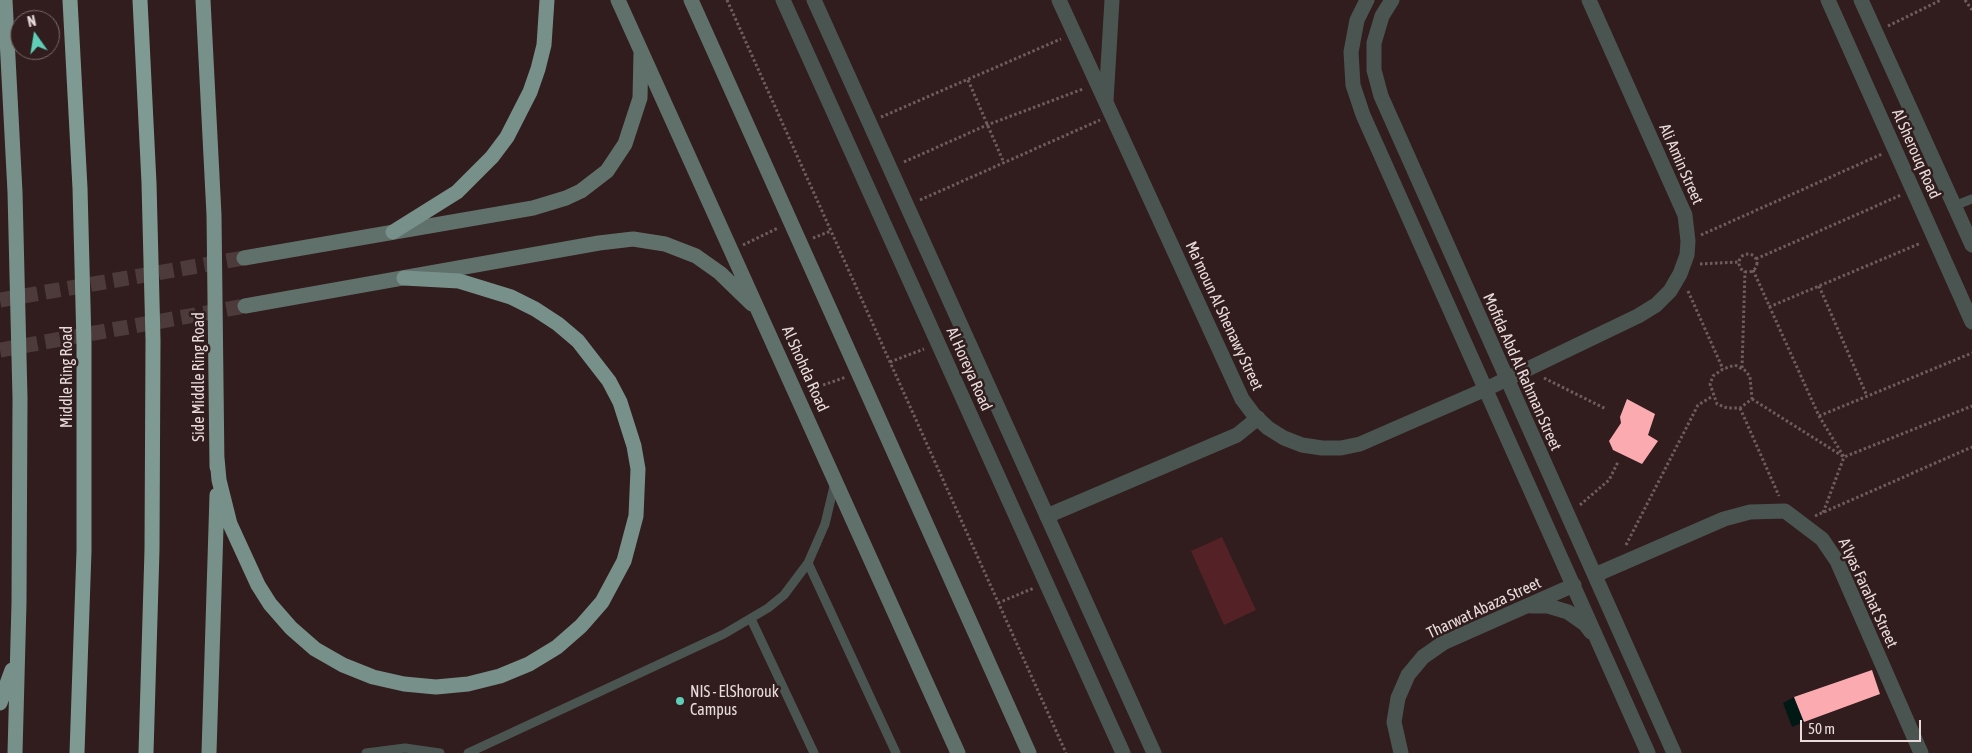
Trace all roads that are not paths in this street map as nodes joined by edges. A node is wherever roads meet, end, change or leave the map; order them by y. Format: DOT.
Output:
graph roads {
  1 [pos="5,0"];
  2 [pos="70,0"];
  3 [pos="140,0"];
  4 [pos="203,0"];
  5 [pos="547,0"];
  6 [pos="618,0"];
  7 [pos="691,0"];
  8 [pos="783,0"];
  9 [pos="1059,0"];
  10 [pos="1112,0"];
  11 [pos="1367,0"];
  12 [pos="1392,0"];
  13 [pos="1588,0"];
  14 [pos="1828,0"];
  15 [pos="1862,0"];
  16 [pos="816,2"];
  17 [pos="3,32"];
  18 [pos="642,49"];
  19 [pos="1109,109"];
  20 [pos="1972,198"];
  21 [pos="1954,206"];
  22 [pos="393,232"];
  23 [pos="1972,245"];
  24 [pos="244,258"];
  25 [pos="404,278"];
  26 [pos="245,306"];
  27 [pos="759,310"];
  28 [pos="1972,322"];
  29 [pos="1506,380"];
  30 [pos="1486,389"];
  31 [pos="1258,418"];
  32 [pos="217,458"];
  33 [pos="835,480"];
  34 [pos="1047,516"];
  35 [pos="808,563"];
  36 [pos="1595,575"];
  37 [pos="1574,585"];
  38 [pos="1527,606"];
  39 [pos="751,619"];
  40 [pos="1598,640"];
  41 [pos="18,654"];
  42 [pos="0,703"];
  43 [pos="15,753"];
  44 [pos="77,753"];
  45 [pos="146,753"];
  46 [pos="209,753"];
  47 [pos="366,753"];
  48 [pos="440,753"];
  49 [pos="468,753"];
  50 [pos="814,753"];
  51 [pos="896,753"];
  52 [pos="958,753"];
  53 [pos="1029,753"];
  54 [pos="1123,753"];
  55 [pos="1154,753"];
  56 [pos="1401,753"];
  57 [pos="1648,753"];
  58 [pos="1674,753"];
  59 [pos="1921,753"];
  1 -- 17 [label="highway"];
  2 -- 44 [label="highway, Middle Ring Road"];
  3 -- 45 [label="highway"];
  4 -- 32 [label="highway, Side Middle Ring Road"];
  5 -- 22 [label="highway"];
  6 -- 18 [label="main road, Al Shohda Road"];
  7 -- 53 [label="main road"];
  8 -- 54 [label="street, Al Horeya Road"];
  9 -- 19 [label="street, Ma'moun Al Shenawy Street"];
  10 -- 19 [label="street"];
  11 -- 30 [label="street"];
  12 -- 29 [label="street, Mofida Abd Al Rahman Street"];
  13 -- 29 [label="street, Ali Amin Street"];
  14 -- 28 [label="street, Al Sherouq Road"];
  15 -- 21 [label="street, Al Sherouq Road"];
  16 -- 34 [label="street, Al Horeya Road"];
  17 -- 41 [label="highway"];
  18 -- 22 [label="main road"];
  18 -- 27 [label="main road, Al Shohda Road"];
  19 -- 31 [label="street, Ma'moun Al Shenawy Street"];
  20 -- 21 [label="lane"];
  21 -- 23 [label="street, Al Sherouq Road"];
  22 -- 24 [label="main road"];
  25 -- 26 [label="main road"];
  25 -- 27 [label="main road"];
  25 -- 32 [label="highway"];
  27 -- 33 [label="main road, Al Shohda Road"];
  29 -- 30 [label="street, Ali Amin Street"];
  29 -- 36 [label="street, Mofida Abd Al Rahman Street"];
  30 -- 31 [label="street, Ma'moun Al Shenawy Street"];
  30 -- 37 [label="street"];
  31 -- 34 [label="street"];
  32 -- 46 [label="highway, Side Middle Ring Road"];
  33 -- 35 [label="lane"];
  33 -- 52 [label="main road, Al Shohda Road"];
  34 -- 55 [label="street, Al Horeya Road"];
  35 -- 39 [label="lane"];
  35 -- 51 [label="lane"];
  36 -- 37 [label="street"];
  36 -- 37 [label="street"];
  36 -- 58 [label="street, Mofida Abd Al Rahman Street"];
  36 -- 59 [label="street, A'lyas Farahat Street"];
  37 -- 38 [label="street, Tharwat Abaza Street"];
  37 -- 40 [label="street"];
  38 -- 40 [label="street"];
  38 -- 56 [label="street, Tharwat Abaza Street"];
  39 -- 49 [label="lane"];
  39 -- 50 [label="lane"];
  40 -- 57 [label="street"];
  41 -- 42 [label="highway"];
  41 -- 43 [label="highway"];
  47 -- 48 [label="lane"];
}
